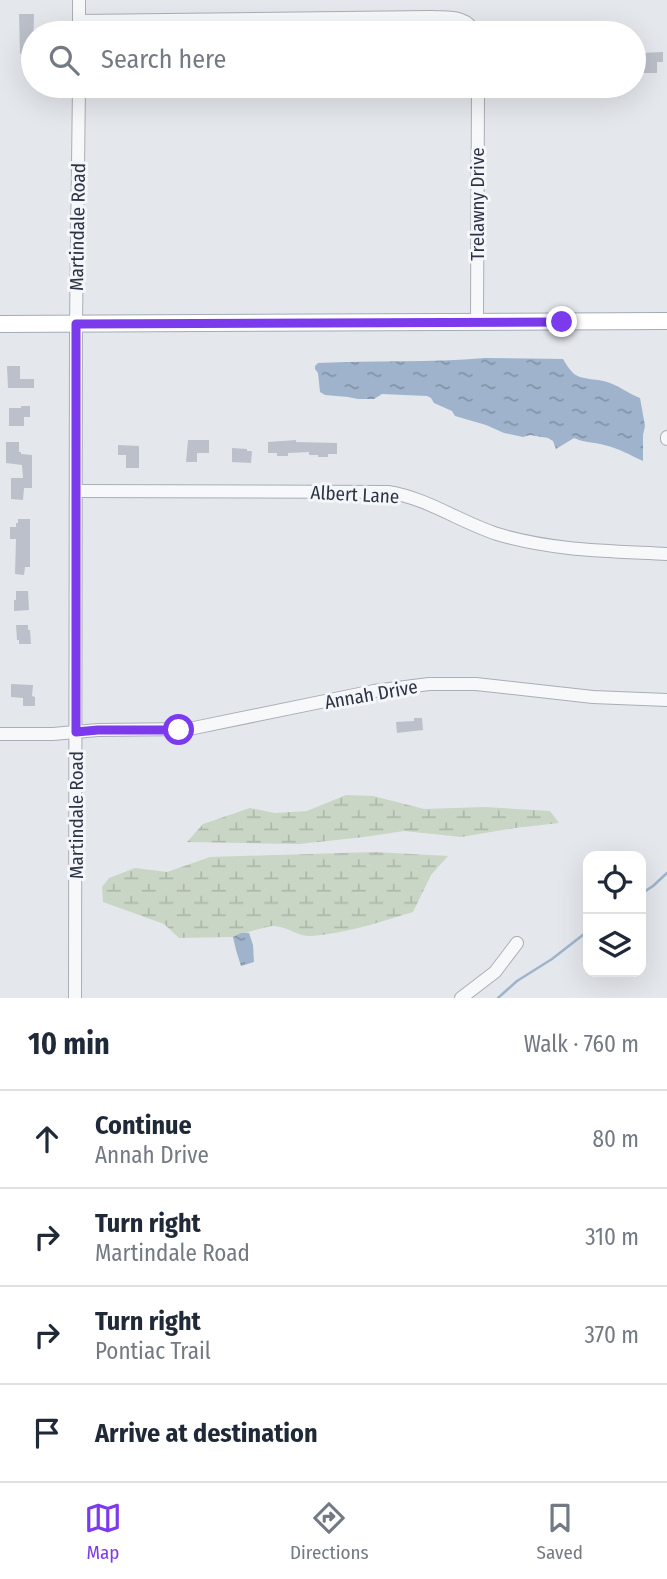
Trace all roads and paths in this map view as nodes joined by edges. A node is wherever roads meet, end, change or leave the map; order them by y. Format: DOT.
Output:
graph roads {
  1 [pos="79,0"];
  2 [pos="79,21"];
  3 [pos="291,21"];
  4 [pos="465,21"];
  5 [pos="79,98"];
  6 [pos="478,98"];
  7 [pos="667,321"];
  8 [pos="477,322"];
  9 [pos="0,324"];
  10 [pos="76,324"];
  11 [pos="76,491"];
  12 [pos="667,554"];
  13 [pos="667,700"];
  14 [pos="76,732"];
  15 [pos="0,734"];
  16 [pos="517,943"];
  17 [pos="75,998"];
  18 [pos="461,998"];
  1 -- 2 [label="street"];
  3 -- 4 [label="street"];
  5 -- 10 [label="street, Martindale Road"];
  6 -- 8 [label="street, Trelawny Drive"];
  7 -- 8 [label="main road"];
  8 -- 10 [label="main road"];
  9 -- 10 [label="main road"];
  10 -- 11 [label="street, Martindale Road"];
  11 -- 12 [label="street, Albert Lane"];
  11 -- 14 [label="street, Martindale Road"];
  13 -- 14 [label="street, Annah Drive"];
  14 -- 15 [label="street, Annah Drive"];
  14 -- 17 [label="street, Martindale Road"];
  16 -- 18 [label="street"];
}
